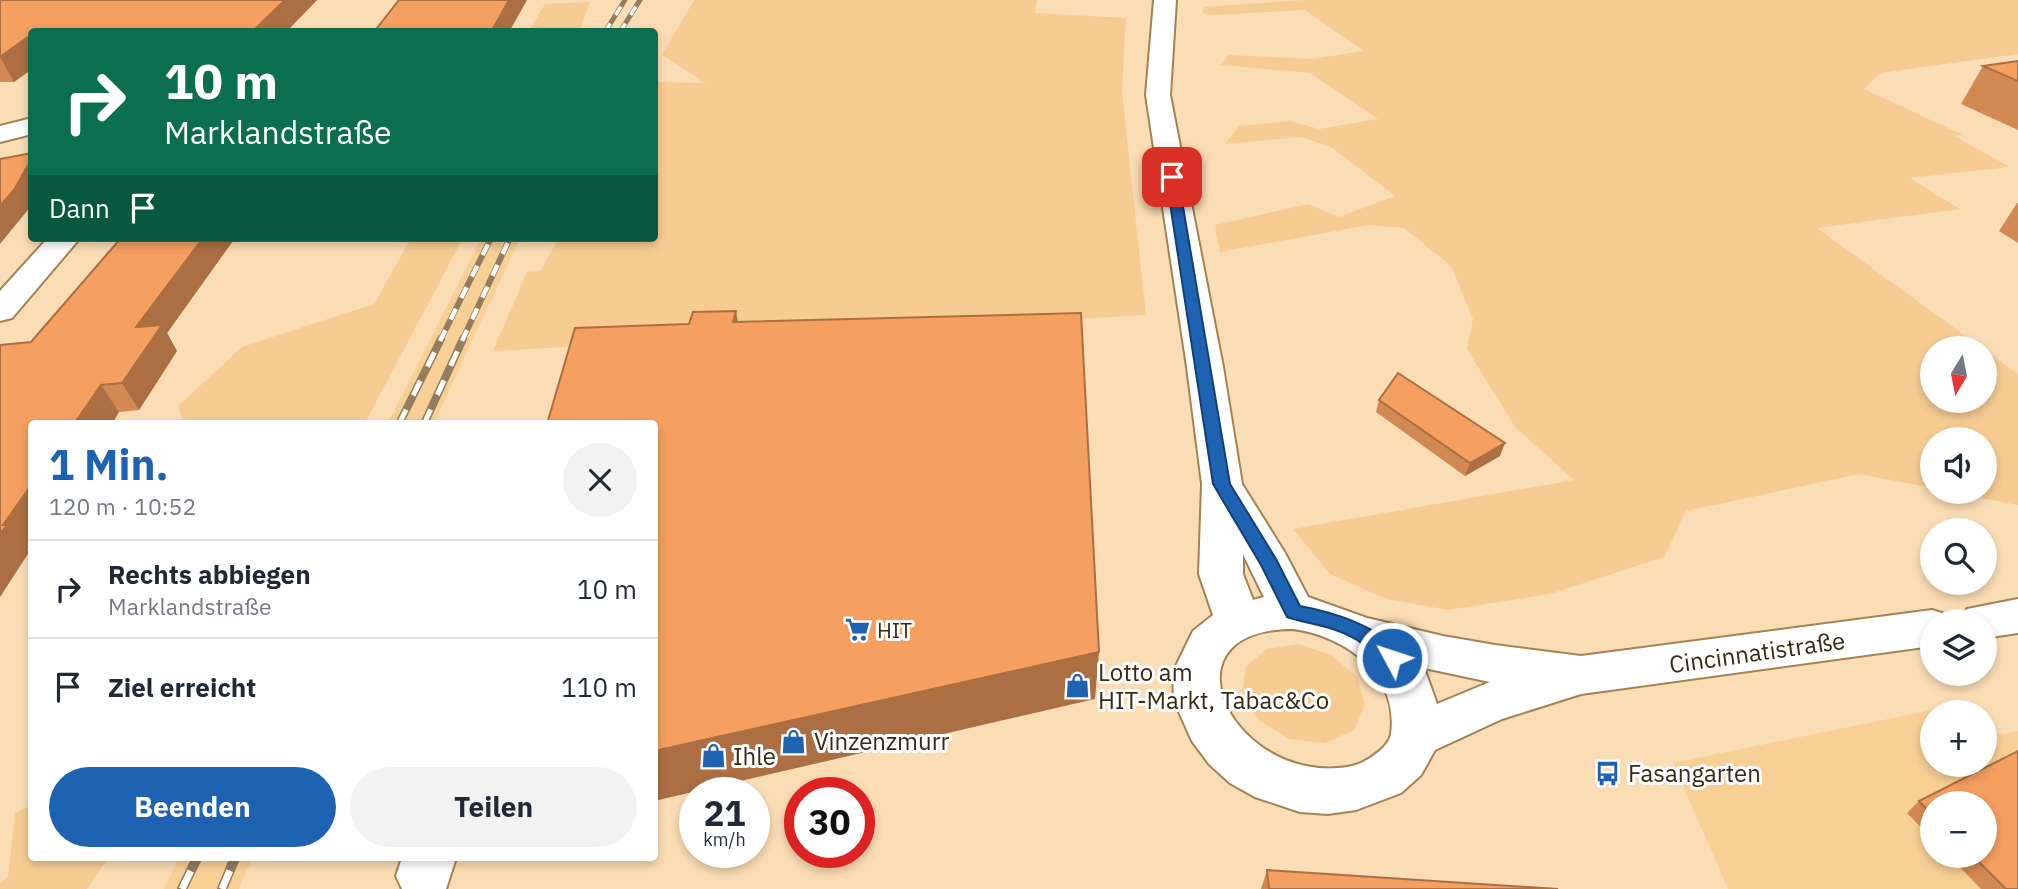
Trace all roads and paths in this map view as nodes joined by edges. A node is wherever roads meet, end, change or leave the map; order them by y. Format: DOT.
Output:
graph roads {
  1 [pos="1165,0"];
  2 [pos="28,127"];
  3 [pos="0,134"];
  4 [pos="61,242"];
  5 [pos="0,311"];
  6 [pos="1222,484"];
  7 [pos="1293,612"];
  8 [pos="2018,617"];
  9 [pos="1997,619"];
  10 [pos="1238,621"];
  11 [pos="1920,630"];
  12 [pos="1364,635"];
  13 [pos="1581,676"];
  14 [pos="1416,736"];
  1 -- 6 [label="street"];
  2 -- 3 [label="street"];
  4 -- 5 [label="street"];
  6 -- 7 [label="street"];
  6 -- 10 [label="street"];
  7 -- 10 [label="street, Cincinnatistraße"];
  7 -- 12 [label="street, Cincinnatistraße"];
  8 -- 9 [label="street"];
  10 -- 14 [label="street, Cincinnatistraße"];
  11 -- 13 [label="street, Cincinnatistraße"];
  12 -- 13 [label="street, Cincinnatistraße"];
  12 -- 14 [label="street, Cincinnatistraße"];
  13 -- 14 [label="street, Cincinnatistraße"];
}
